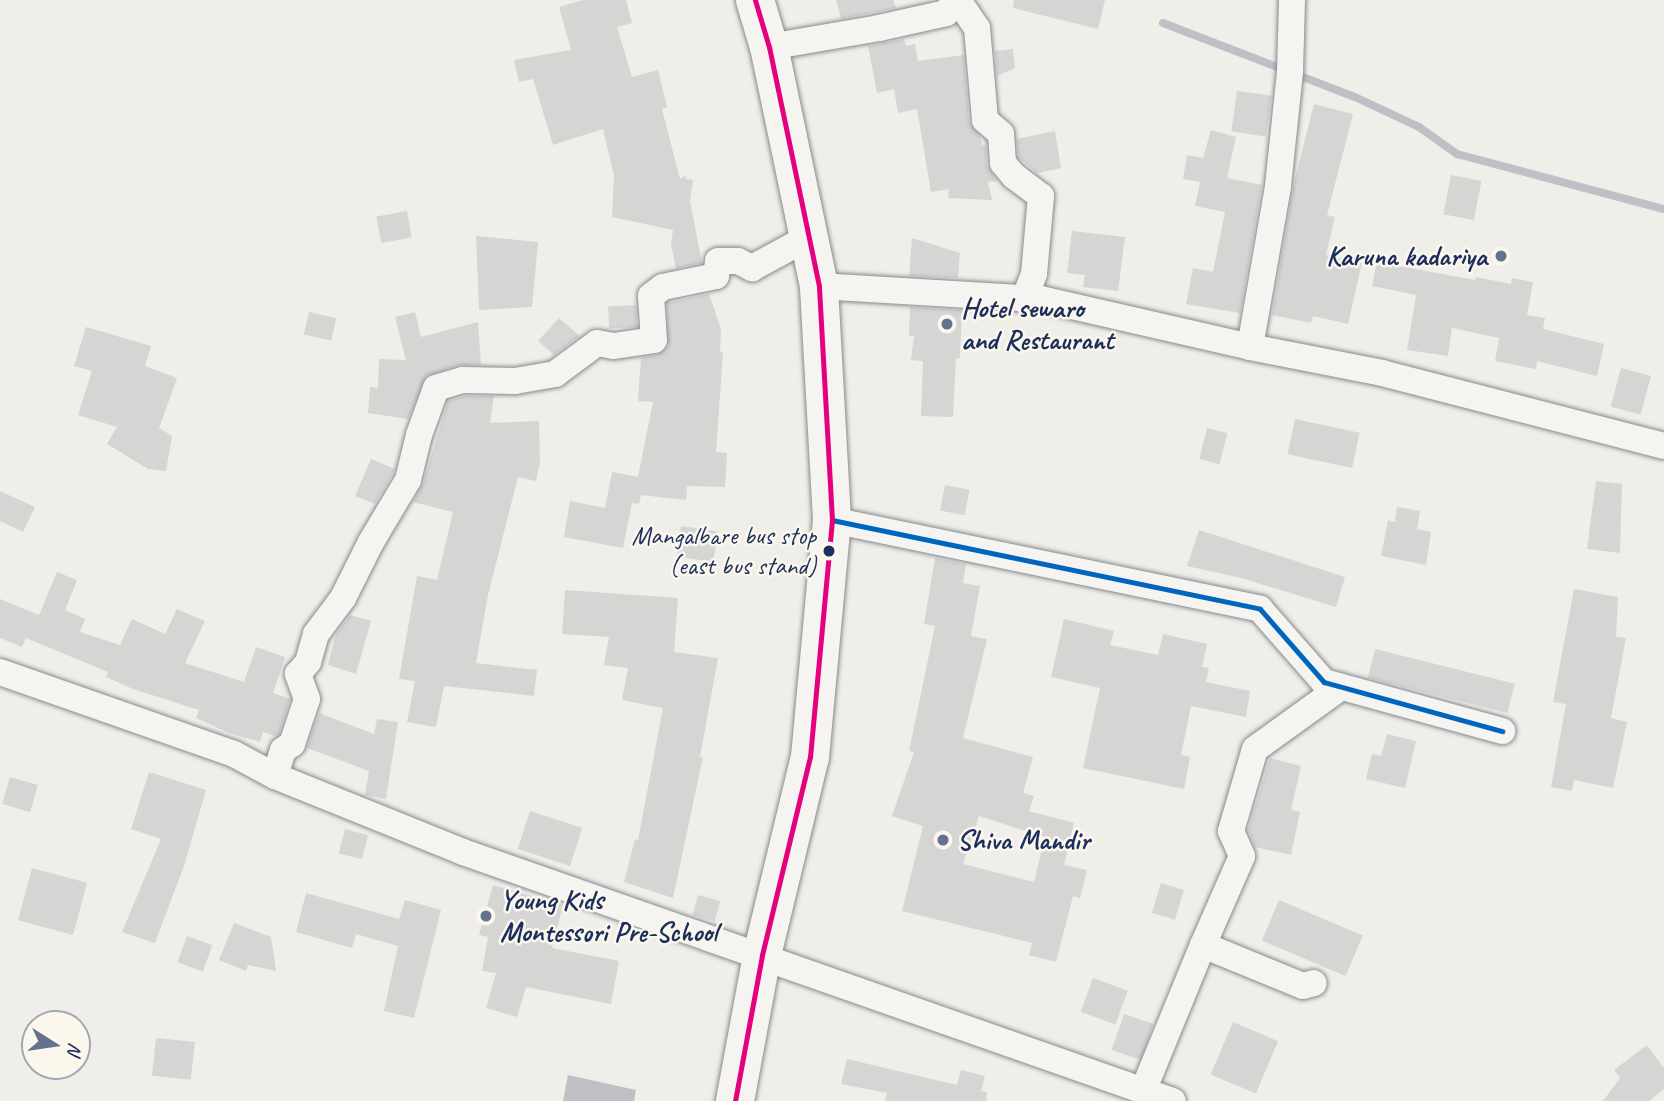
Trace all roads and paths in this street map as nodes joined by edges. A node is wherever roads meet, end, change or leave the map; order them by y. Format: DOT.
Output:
graph roads {
  1 [pos="755,0"];
  2 [pos="957,0"];
  3 [pos="1292,0"];
  4 [pos="769,47"];
  5 [pos="809,237"];
  6 [pos="819,286"];
  7 [pos="1025,298"];
  8 [pos="1250,347"];
  9 [pos="1664,446"];
  10 [pos="832,520"];
  11 [pos="0,672"];
  12 [pos="1341,687"];
  13 [pos="1502,731"];
  14 [pos="275,776"];
  15 [pos="1203,945"];
  16 [pos="762,955"];
  17 [pos="1314,983"];
  18 [pos="1143,1091"];
  19 [pos="736,1101"];
  20 [pos="1174,1101"];
  1 -- 4 [label="highway"];
  2 -- 4 [label="street"];
  2 -- 7 [label="street"];
  3 -- 8 [label="street"];
  4 -- 5 [label="highway"];
  5 -- 6 [label="highway"];
  5 -- 14 [label="street"];
  6 -- 7 [label="street"];
  6 -- 10 [label="highway"];
  7 -- 8 [label="street"];
  8 -- 9 [label="street"];
  10 -- 12 [label="street"];
  10 -- 16 [label="highway"];
  11 -- 14 [label="street"];
  12 -- 13 [label="street"];
  12 -- 15 [label="street"];
  14 -- 16 [label="street"];
  15 -- 17 [label="street"];
  15 -- 18 [label="street"];
  16 -- 18 [label="street"];
  16 -- 19 [label="highway"];
  18 -- 20 [label="street"];
}
